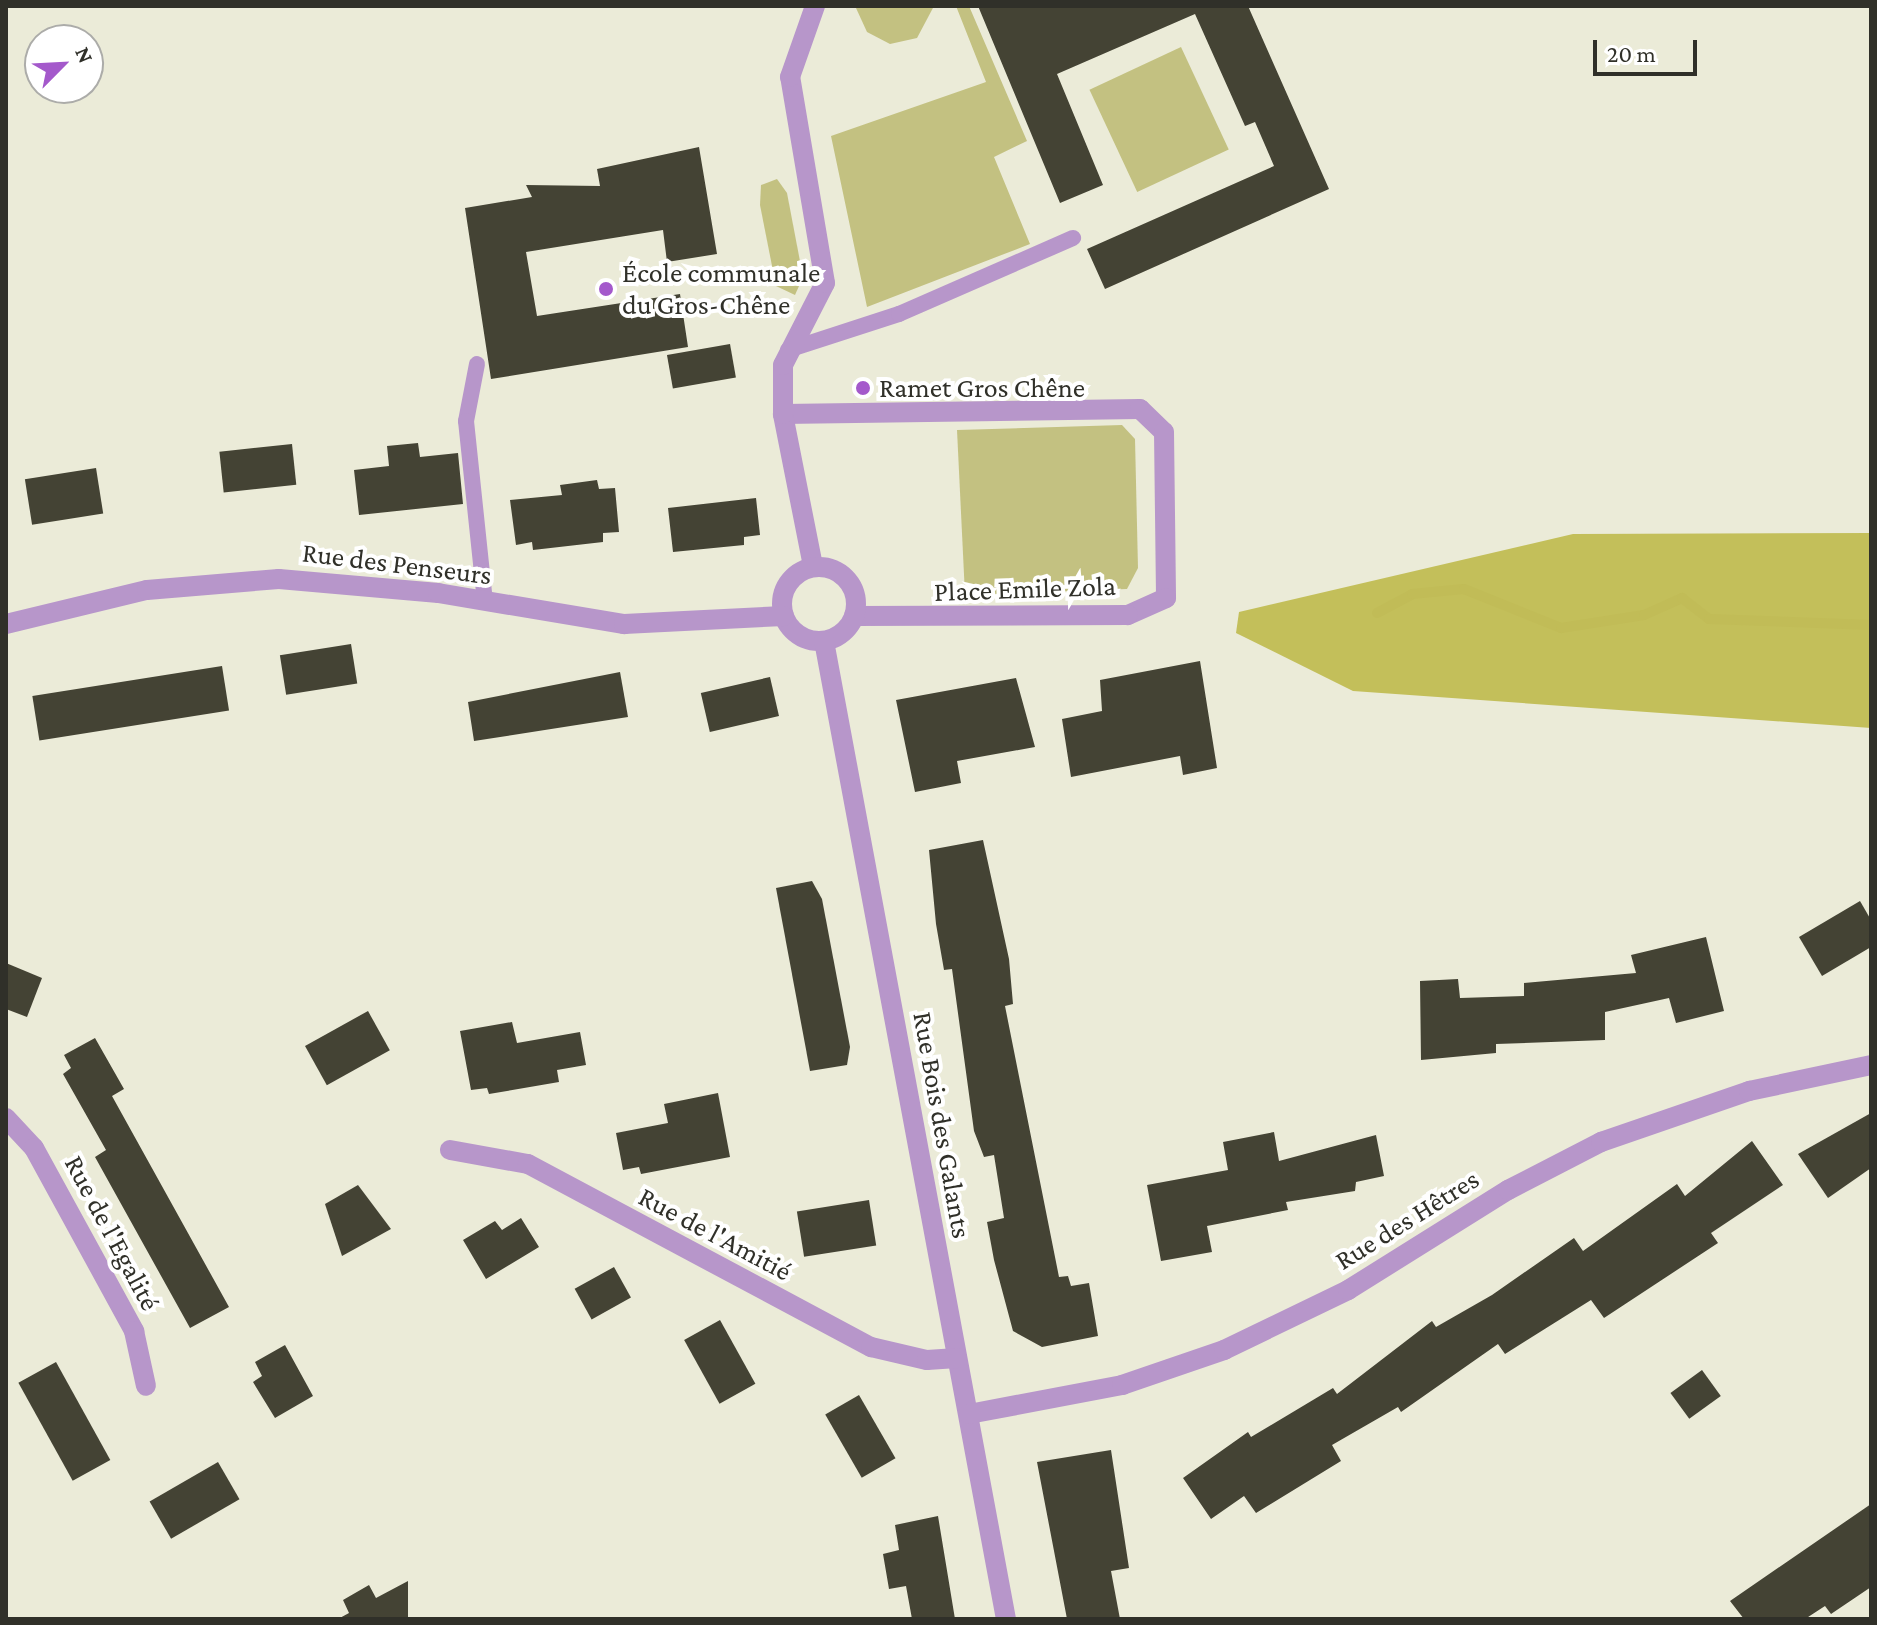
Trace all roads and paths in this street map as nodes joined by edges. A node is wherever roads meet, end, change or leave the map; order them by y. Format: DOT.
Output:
graph roads {
  1 [pos="812,15"];
  2 [pos="1073,238"];
  3 [pos="788,350"];
  4 [pos="477,364"];
  5 [pos="783,414"];
  6 [pos="813,566"];
  7 [pos="485,602"];
  8 [pos="784,616"];
  9 [pos="854,616"];
  10 [pos="6,624"];
  11 [pos="824,641"];
  12 [pos="1871,1065"];
  13 [pos="6,1118"];
  14 [pos="450,1150"];
  15 [pos="957,1358"];
  16 [pos="146,1386"];
  17 [pos="969,1414"];
  18 [pos="1006,1619"];
  1 -- 3 [label="street"];
  2 -- 3 [label="lane"];
  3 -- 5 [label="street"];
  4 -- 7 [label="lane"];
  5 -- 6 [label="street"];
  5 -- 9 [label="street, Place Emile Zola"];
  6 -- 8 [label="street"];
  6 -- 9 [label="street"];
  7 -- 8 [label="street, Rue des Penseurs"];
  7 -- 10 [label="street, Rue des Penseurs"];
  8 -- 11 [label="street"];
  9 -- 11 [label="street"];
  11 -- 15 [label="street, Rue Bois des Galants"];
  12 -- 17 [label="street, Rue des Hêtres"];
  13 -- 16 [label="street, Rue de l'Egalité"];
  14 -- 15 [label="street, Rue de l'Amitié"];
  15 -- 17 [label="street, Rue Bois des Galants"];
  17 -- 18 [label="street, Rue Bois des Galants"];
}
